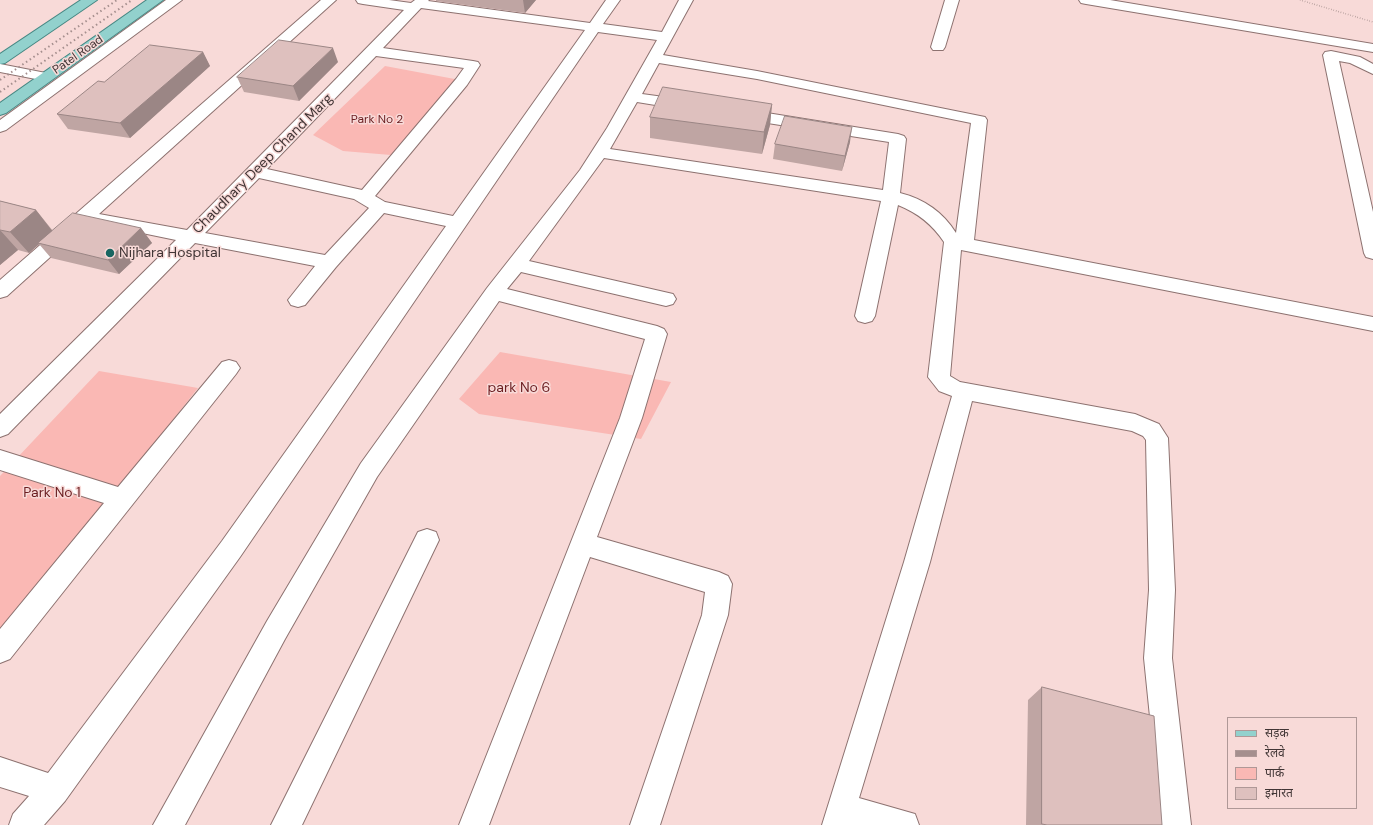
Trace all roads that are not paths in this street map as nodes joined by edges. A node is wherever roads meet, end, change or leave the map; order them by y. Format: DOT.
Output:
graph roads {
  1 [pos="90,0"];
  2 [pos="156,0"];
  3 [pos="175,0"];
  4 [pos="329,0"];
  5 [pos="363,0"];
  6 [pos="613,0"];
  7 [pos="686,0"];
  8 [pos="952,0"];
  9 [pos="1086,0"];
  10 [pos="418,4"];
  11 [pos="595,26"];
  12 [pos="666,37"];
  13 [pos="938,47"];
  14 [pos="1327,48"];
  15 [pos="1373,48"];
  16 [pos="373,51"];
  17 [pos="653,58"];
  18 [pos="0,60"];
  19 [pos="1371,67"];
  20 [pos="0,68"];
  21 [pos="46,77"];
  22 [pos="632,97"];
  23 [pos="702,108"];
  24 [pos="0,110"];
  25 [pos="726,112"];
  26 [pos="0,127"];
  27 [pos="600,152"];
  28 [pos="256,172"];
  29 [pos="891,197"];
  30 [pos="372,202"];
  31 [pos="83,216"];
  32 [pos="457,223"];
  33 [pos="191,237"];
  34 [pos="958,243"];
  35 [pos="1373,253"];
  36 [pos="329,262"];
  37 [pos="516,264"];
  38 [pos="0,291"];
  39 [pos="494,293"];
  40 [pos="666,299"];
  41 [pos="298,300"];
  42 [pos="865,316"];
  43 [pos="1373,324"];
  44 [pos="229,368"];
  45 [pos="964,391"];
  46 [pos="0,428"];
  47 [pos="0,460"];
  48 [pos="123,499"];
  49 [pos="427,540"];
  50 [pos="583,544"];
  51 [pos="0,650"];
  52 [pos="0,772"];
  53 [pos="54,790"];
  54 [pos="839,816"];
  55 [pos="24,825"];
  56 [pos="168,825"];
  57 [pos="286,825"];
  58 [pos="474,825"];
  59 [pos="645,825"];
  60 [pos="904,825"];
  61 [pos="1176,825"];
  1 -- 18 [label="main road"];
  2 -- 21 [label="main road, Patel Road"];
  3 -- 26 [label="street"];
  4 -- 31 [label="street"];
  5 -- 10 [label="street"];
  6 -- 11 [label="street"];
  7 -- 12 [label="street"];
  8 -- 13 [label="street"];
  9 -- 14 [label="street"];
  10 -- 11 [label="street"];
  10 -- 16 [label="street, Chaudhary Deep Chand Marg"];
  11 -- 12 [label="street"];
  11 -- 32 [label="street"];
  12 -- 17 [label="street"];
  14 -- 15 [label="street"];
  14 -- 19 [label="street"];
  14 -- 35 [label="street"];
  16 -- 28 [label="street, Chaudhary Deep Chand Marg"];
  16 -- 30 [label="street"];
  17 -- 22 [label="street"];
  17 -- 34 [label="street"];
  20 -- 21 [label="street"];
  21 -- 24 [label="main road, Patel Road"];
  22 -- 23 [label="street"];
  22 -- 27 [label="street"];
  25 -- 29 [label="street"];
  27 -- 29 [label="street"];
  27 -- 37 [label="street"];
  28 -- 30 [label="street"];
  28 -- 33 [label="street, Chaudhary Deep Chand Marg"];
  29 -- 34 [label="street"];
  29 -- 42 [label="street"];
  30 -- 32 [label="street"];
  30 -- 36 [label="street"];
  31 -- 33 [label="street"];
  31 -- 38 [label="street"];
  32 -- 53 [label="street"];
  33 -- 36 [label="street"];
  33 -- 46 [label="street, Chaudhary Deep Chand Marg"];
  34 -- 43 [label="street"];
  34 -- 45 [label="street"];
  36 -- 41 [label="street"];
  37 -- 39 [label="street"];
  37 -- 40 [label="street"];
  39 -- 50 [label="street"];
  39 -- 56 [label="street"];
  44 -- 48 [label="street"];
  45 -- 54 [label="street"];
  45 -- 61 [label="street"];
  47 -- 48 [label="street"];
  48 -- 51 [label="street"];
  49 -- 57 [label="street"];
  50 -- 58 [label="street"];
  50 -- 59 [label="street"];
  52 -- 53 [label="street"];
  53 -- 55 [label="street"];
  54 -- 60 [label="street"];
}
